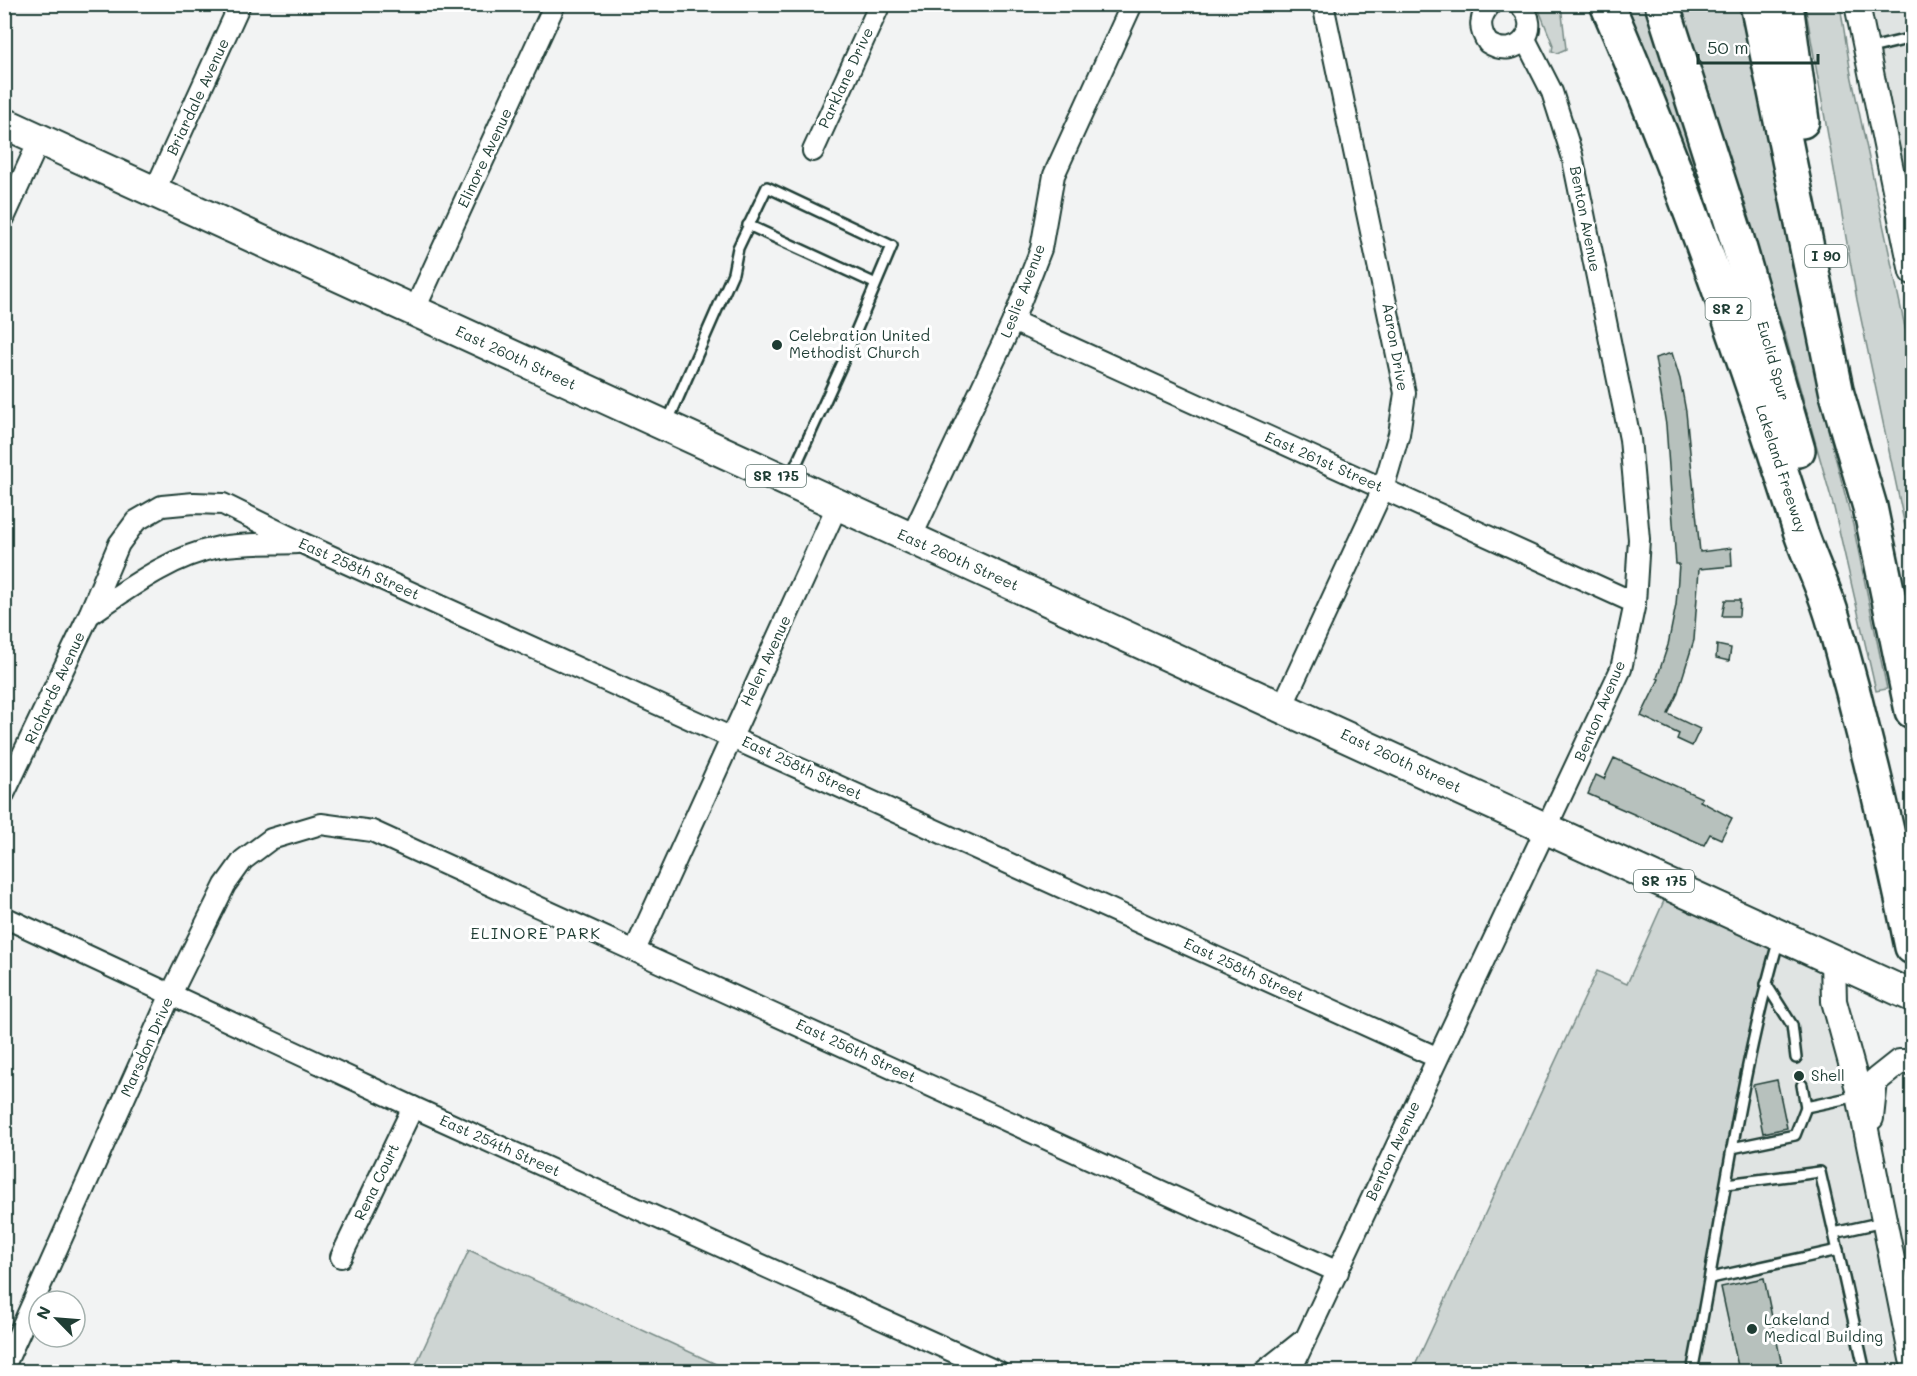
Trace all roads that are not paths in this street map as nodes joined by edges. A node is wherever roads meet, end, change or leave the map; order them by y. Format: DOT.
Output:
graph roads {
  1 [pos="240,4"];
  2 [pos="555,4"];
  3 [pos="879,4"];
  4 [pos="1132,4"];
  5 [pos="1323,4"];
  6 [pos="1491,4"];
  7 [pos="1519,4"];
  8 [pos="1607,4"];
  9 [pos="1662,4"];
  10 [pos="1757,4"];
  11 [pos="1786,4"];
  12 [pos="1857,4"];
  13 [pos="1912,38"];
  14 [pos="1525,39"];
  15 [pos="1864,50"];
  16 [pos="4,123"];
  17 [pos="40,139"];
  18 [pos="813,151"];
  19 [pos="155,190"];
  20 [pos="4,218"];
  21 [pos="748,225"];
  22 [pos="1909,238"];
  23 [pos="1912,272"];
  24 [pos="874,283"];
  25 [pos="414,311"];
  26 [pos="1013,321"];
  27 [pos="665,426"];
  28 [pos="788,482"];
  29 [pos="1383,489"];
  30 [pos="838,504"];
  31 [pos="162,506"];
  32 [pos="1870,507"];
  33 [pos="911,538"];
  34 [pos="302,543"];
  35 [pos="1635,603"];
  36 [pos="89,615"];
  37 [pos="1834,620"];
  38 [pos="1282,707"];
  39 [pos="1912,711"];
  40 [pos="732,736"];
  41 [pos="4,794"];
  42 [pos="1548,828"];
  43 [pos="372,831"];
  44 [pos="4,917"];
  45 [pos="1910,934"];
  46 [pos="1780,935"];
  47 [pos="635,950"];
  48 [pos="1833,960"];
  49 [pos="1766,984"];
  50 [pos="171,994"];
  51 [pos="1912,996"];
  52 [pos="1436,1057"];
  53 [pos="1796,1058"];
  54 [pos="1912,1062"];
  55 [pos="1802,1085"];
  56 [pos="1859,1095"];
  57 [pos="413,1107"];
  58 [pos="1806,1107"];
  59 [pos="1868,1138"];
  60 [pos="1732,1148"];
  61 [pos="1726,1184"];
  62 [pos="1885,1222"];
  63 [pos="1834,1233"];
  64 [pos="1838,1250"];
  65 [pos="340,1257"];
  66 [pos="1338,1272"];
  67 [pos="1711,1278"];
  68 [pos="1304,1339"];
  69 [pos="1912,1359"];
  70 [pos="4,1366"];
  71 [pos="998,1371"];
  72 [pos="1263,1371"];
  73 [pos="1290,1371"];
  74 [pos="1692,1371"];
  75 [pos="1865,1371"];
  1 -- 19 [label="street, Briardale Avenue"];
  2 -- 25 [label="street, Elinore Avenue"];
  3 -- 18 [label="street, Parklane Drive"];
  4 -- 26 [label="street, Leslie Avenue"];
  5 -- 29 [label="street, Aaron Drive"];
  6 -- 14 [label="street"];
  7 -- 14 [label="street, Benton Avenue"];
  8 -- 37 [label="highway, Lakeland Freeway / SR 2"];
  9 -- 37 [label="highway, Euclid Spur"];
  10 -- 32 [label="highway"];
  11 -- 32 [label="highway, I 90"];
  12 -- 15 [label="street"];
  13 -- 15 [label="lane"];
  14 -- 35 [label="street, Benton Avenue"];
  15 -- 22 [label="street"];
  16 -- 17 [label="main road, East 260th Street / SR 175"];
  17 -- 19 [label="main road, East 260th Street / SR 175"];
  17 -- 20 [label="street"];
  19 -- 25 [label="main road, East 260th Street / SR 175"];
  21 -- 24 [label="lane"];
  21 -- 24 [label="lane"];
  21 -- 27 [label="lane"];
  22 -- 23 [label="street"];
  24 -- 28 [label="lane"];
  25 -- 27 [label="main road, East 260th Street / SR 175"];
  26 -- 29 [label="street, East 261st Street"];
  26 -- 33 [label="street, Leslie Avenue"];
  27 -- 28 [label="main road, East 260th Street / SR 175"];
  28 -- 30 [label="main road, East 260th Street / SR 175"];
  29 -- 35 [label="street, East 261st Street"];
  29 -- 38 [label="street, Aaron Drive"];
  30 -- 33 [label="main road, East 260th Street / SR 175"];
  30 -- 40 [label="street, Helen Avenue"];
  31 -- 34 [label="street, East 258th Street"];
  31 -- 36 [label="street, Richards Avenue"];
  32 -- 39 [label="highway, I 90"];
  33 -- 38 [label="main road, East 260th Street / SR 175"];
  34 -- 36 [label="street, Richards Avenue"];
  34 -- 40 [label="street, East 258th Street"];
  35 -- 42 [label="street, Benton Avenue"];
  36 -- 41 [label="street, Richards Avenue"];
  37 -- 45 [label="highway, Lakeland Freeway"];
  38 -- 42 [label="main road, East 260th Street / SR 175"];
  40 -- 47 [label="street, Helen Avenue"];
  40 -- 52 [label="street, East 258th Street"];
  42 -- 46 [label="main road, East 260th Street / SR 175"];
  42 -- 52 [label="street, Benton Avenue"];
  43 -- 47 [label="street, East 256th Street"];
  43 -- 50 [label="street, Marsdon Drive"];
  44 -- 50 [label="street, East 254th Street"];
  46 -- 48 [label="main road, East 260th Street / SR 175"];
  46 -- 49 [label="lane"];
  47 -- 66 [label="street, East 256th Street"];
  48 -- 51 [label="main road, East 260th Street / SR 175"];
  48 -- 56 [label="street"];
  49 -- 53 [label="lane"];
  49 -- 60 [label="lane"];
  50 -- 57 [label="street, East 254th Street"];
  50 -- 70 [label="street, Marsdon Drive"];
  52 -- 66 [label="street, Benton Avenue"];
  54 -- 59 [label="street"];
  55 -- 58 [label="lane"];
  56 -- 58 [label="lane"];
  56 -- 59 [label="street"];
  57 -- 65 [label="street, Rena Court"];
  57 -- 71 [label="street, East 254th Street"];
  58 -- 60 [label="lane"];
  59 -- 62 [label="street"];
  60 -- 61 [label="lane"];
  61 -- 63 [label="lane"];
  61 -- 67 [label="lane"];
  62 -- 63 [label="lane"];
  62 -- 69 [label="street"];
  63 -- 64 [label="lane"];
  64 -- 67 [label="lane"];
  64 -- 75 [label="lane"];
  66 -- 68 [label="street, Benton Avenue"];
  67 -- 74 [label="lane"];
  68 -- 72 [label="street, Benton Avenue"];
  68 -- 73 [label="street, Benton Avenue"];
}
